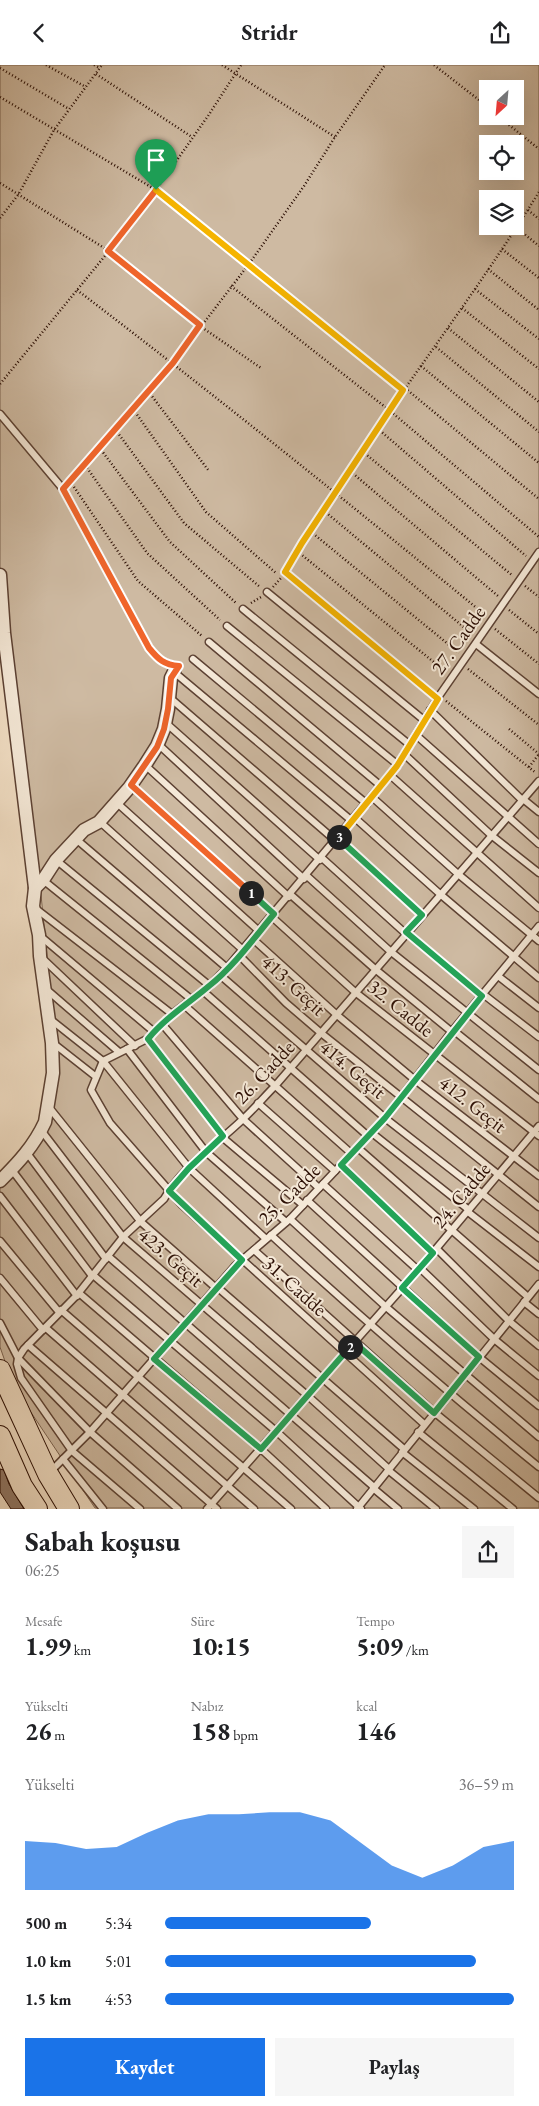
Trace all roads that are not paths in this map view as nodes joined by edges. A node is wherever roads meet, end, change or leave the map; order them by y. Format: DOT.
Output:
graph roads {
  1 [pos="0,415"];
  2 [pos="539,553"];
  3 [pos="283,574"];
  4 [pos="0,575"];
  5 [pos="267,592"];
  6 [pos="1,598"];
  7 [pos="243,609"];
  8 [pos="227,626"];
  9 [pos="209,642"];
  10 [pos="477,642"];
  11 [pos="194,659"];
  12 [pos="177,669"];
  13 [pos="539,694"];
  14 [pos="169,697"];
  15 [pos="439,697"];
  16 [pos="430,710"];
  17 [pos="424,721"];
  18 [pos="165,722"];
  19 [pos="416,735"];
  20 [pos="158,744"];
  21 [pos="410,745"];
  22 [pos="404,755"];
  23 [pos="145,765"];
  24 [pos="398,765"];
  25 [pos="390,775"];
  26 [pos="539,781"];
  27 [pos="131,785"];
  28 [pos="381,786"];
  29 [pos="372,797"];
  30 [pos="523,799"];
  31 [pos="116,802"];
  32 [pos="367,804"];
  33 [pos="539,812"];
  34 [pos="507,817"];
  35 [pos="354,819"];
  36 [pos="99,821"];
  37 [pos="491,835"];
  38 [pos="76,839"];
  39 [pos="337,839"];
  40 [pos="539,844"];
  41 [pos="476,853"];
  42 [pos="321,859"];
  43 [pos="56,860"];
  44 [pos="539,873"];
  45 [pos="458,874"];
  46 [pos="305,877"];
  47 [pos="39,884"];
  48 [pos="440,894"];
  49 [pos="290,896"];
  50 [pos="33,906"];
  51 [pos="539,908"];
  52 [pos="273,915"];
  53 [pos="422,915"];
  54 [pos="539,926"];
  55 [pos="259,931"];
  56 [pos="406,932"];
  57 [pos="39,935"];
  58 [pos="531,935"];
  59 [pos="253,939"];
  60 [pos="539,941"];
  61 [pos="390,951"];
  62 [pos="241,953"];
  63 [pos="40,956"];
  64 [pos="513,957"];
  65 [pos="228,968"];
  66 [pos="375,969"];
  67 [pos="220,975"];
  68 [pos="498,976"];
  69 [pos="539,978"];
  70 [pos="210,985"];
  71 [pos="45,988"];
  72 [pos="202,991"];
  73 [pos="355,992"];
  74 [pos="482,995"];
  75 [pos="191,999"];
  76 [pos="184,1005"];
  77 [pos="539,1008"];
  78 [pos="468,1013"];
  79 [pos="172,1014"];
  80 [pos="337,1015"];
  81 [pos="50,1019"];
  82 [pos="163,1025"];
  83 [pos="153,1031"];
  84 [pos="453,1031"];
  85 [pos="321,1033"];
  86 [pos="539,1037"];
  87 [pos="148,1039"];
  88 [pos="52,1043"];
  89 [pos="136,1046"];
  90 [pos="126,1049"];
  91 [pos="306,1050"];
  92 [pos="119,1053"];
  93 [pos="434,1055"];
  94 [pos="103,1061"];
  95 [pos="290,1068"];
  96 [pos="539,1070"];
  97 [pos="96,1076"];
  98 [pos="415,1080"];
  99 [pos="275,1086"];
  100 [pos="401,1098"];
  101 [pos="539,1099"];
  102 [pos="258,1103"];
  103 [pos="48,1106"];
  104 [pos="385,1118"];
  105 [pos="243,1119"];
  106 [pos="539,1126"];
  107 [pos="41,1130"];
  108 [pos="537,1134"];
  109 [pos="370,1135"];
  110 [pos="223,1137"];
  111 [pos="358,1148"];
  112 [pos="206,1152"];
  113 [pos="27,1153"];
  114 [pos="352,1154"];
  115 [pos="514,1157"];
  116 [pos="341,1165"];
  117 [pos="189,1168"];
  118 [pos="12,1170"];
  119 [pos="335,1171"];
  120 [pos="498,1175"];
  121 [pos="539,1176"];
  122 [pos="0,1181"];
  123 [pos="321,1186"];
  124 [pos="169,1191"];
  125 [pos="483,1194"];
  126 [pos="0,1197"];
  127 [pos="304,1202"];
  128 [pos="539,1207"];
  129 [pos="469,1211"];
  130 [pos="288,1220"];
  131 [pos="141,1222"];
  132 [pos="452,1231"];
  133 [pos="123,1237"];
  134 [pos="269,1237"];
  135 [pos="539,1238"];
  136 [pos="0,1241"];
  137 [pos="254,1250"];
  138 [pos="435,1251"];
  139 [pos="107,1258"];
  140 [pos="242,1260"];
  141 [pos="539,1267"];
  142 [pos="419,1269"];
  143 [pos="93,1276"];
  144 [pos="0,1278"];
  145 [pos="539,1283"];
  146 [pos="216,1287"];
  147 [pos="402,1288"];
  148 [pos="78,1294"];
  149 [pos="526,1299"];
  150 [pos="201,1305"];
  151 [pos="386,1306"];
  152 [pos="60,1311"];
  153 [pos="539,1314"];
  154 [pos="509,1321"];
  155 [pos="186,1322"];
  156 [pos="0,1323"];
  157 [pos="369,1325"];
  158 [pos="45,1329"];
  159 [pos="494,1339"];
  160 [pos="170,1341"];
  161 [pos="355,1343"];
  162 [pos="28,1345"];
  163 [pos="539,1346"];
  164 [pos="345,1354"];
  165 [pos="479,1357"];
  166 [pos="18,1358"];
  167 [pos="154,1359"];
  168 [pos="0,1370"];
  169 [pos="465,1375"];
  170 [pos="539,1375"];
  171 [pos="139,1376"];
  172 [pos="323,1379"];
  173 [pos="449,1394"];
  174 [pos="123,1395"];
  175 [pos="308,1396"];
  176 [pos="539,1406"];
  177 [pos="434,1413"];
  178 [pos="107,1414"];
  179 [pos="292,1415"];
  180 [pos="424,1424"];
  181 [pos="90,1432"];
  182 [pos="276,1432"];
  183 [pos="418,1432"];
  184 [pos="0,1436"];
  185 [pos="539,1437"];
  186 [pos="261,1449"];
  187 [pos="72,1451"];
  188 [pos="403,1451"];
  189 [pos="64,1459"];
  190 [pos="539,1467"];
  191 [pos="244,1468"];
  192 [pos="388,1469"];
  193 [pos="48,1474"];
  194 [pos="228,1485"];
  195 [pos="374,1487"];
  196 [pos="539,1498"];
  197 [pos="210,1506"];
  198 [pos="359,1508"];
  199 [pos="37,1509"];
  200 [pos="69,1509"];
  201 [pos="103,1509"];
  202 [pos="140,1509"];
  203 [pos="178,1509"];
  204 [pos="218,1509"];
  205 [pos="254,1509"];
  206 [pos="291,1509"];
  207 [pos="326,1509"];
  208 [pos="398,1509"];
  209 [pos="436,1509"];
  210 [pos="474,1509"];
  211 [pos="514,1509"];
  1 -- 12 [label="lane"];
  2 -- 10 [label="lane, 27. Cadde"];
  3 -- 15 [label="lane"];
  4 -- 6 [label="street"];
  5 -- 17 [label="lane"];
  6 -- 47 [label="street"];
  7 -- 21 [label="lane"];
  8 -- 24 [label="lane"];
  9 -- 28 [label="lane"];
  10 -- 13 [label="lane"];
  10 -- 15 [label="lane, 27. Cadde"];
  11 -- 32 [label="lane"];
  12 -- 14 [label="street"];
  12 -- 35 [label="lane"];
  14 -- 18 [label="street"];
  14 -- 39 [label="lane"];
  15 -- 16 [label="lane, 27. Cadde"];
  16 -- 17 [label="lane, 27. Cadde"];
  16 -- 30 [label="lane"];
  17 -- 19 [label="lane, 27. Cadde"];
  18 -- 20 [label="street"];
  18 -- 42 [label="lane"];
  19 -- 21 [label="lane, 27. Cadde"];
  19 -- 34 [label="lane"];
  20 -- 23 [label="street"];
  20 -- 46 [label="lane"];
  21 -- 22 [label="lane, 27. Cadde"];
  22 -- 24 [label="lane, 27. Cadde"];
  22 -- 37 [label="lane"];
  23 -- 27 [label="street"];
  23 -- 49 [label="lane"];
  24 -- 25 [label="lane, 27. Cadde"];
  25 -- 28 [label="lane, 27. Cadde"];
  25 -- 41 [label="lane"];
  26 -- 30 [label="lane, 26. Cadde"];
  27 -- 31 [label="street"];
  27 -- 52 [label="lane, 32. Cadde"];
  28 -- 29 [label="lane, 27. Cadde"];
  29 -- 32 [label="lane, 27. Cadde"];
  29 -- 45 [label="lane"];
  30 -- 33 [label="lane"];
  30 -- 34 [label="lane, 26. Cadde"];
  31 -- 36 [label="street"];
  31 -- 55 [label="lane"];
  32 -- 35 [label="lane, 27. Cadde"];
  34 -- 37 [label="lane, 26. Cadde"];
  34 -- 40 [label="lane"];
  35 -- 39 [label="lane, 27. Cadde"];
  35 -- 48 [label="lane"];
  36 -- 38 [label="street"];
  36 -- 62 [label="lane, 413. Geçit"];
  37 -- 41 [label="lane, 26. Cadde"];
  37 -- 44 [label="lane"];
  38 -- 43 [label="street"];
  38 -- 65 [label="lane"];
  39 -- 42 [label="lane, 27. Cadde"];
  39 -- 53 [label="lane"];
  41 -- 45 [label="lane, 26. Cadde"];
  41 -- 51 [label="lane"];
  42 -- 46 [label="lane, 27. Cadde"];
  42 -- 56 [label="lane"];
  43 -- 47 [label="street"];
  43 -- 70 [label="lane"];
  45 -- 48 [label="lane, 26. Cadde"];
  45 -- 58 [label="lane"];
  46 -- 49 [label="lane, 27. Cadde"];
  46 -- 61 [label="lane"];
  47 -- 50 [label="street"];
  47 -- 75 [label="lane"];
  48 -- 53 [label="lane, 26. Cadde"];
  48 -- 64 [label="lane"];
  49 -- 52 [label="lane, 27. Cadde"];
  49 -- 66 [label="lane"];
  50 -- 57 [label="street"];
  50 -- 79 [label="lane"];
  52 -- 55 [label="lane, 27. Cadde"];
  52 -- 73 [label="lane, 32. Cadde"];
  53 -- 56 [label="lane, 26. Cadde"];
  54 -- 58 [label="lane, 25. Cadde"];
  55 -- 59 [label="lane, 27. Cadde"];
  56 -- 61 [label="lane, 26. Cadde"];
  56 -- 74 [label="lane"];
  57 -- 63 [label="street"];
  57 -- 83 [label="lane"];
  58 -- 60 [label="lane"];
  58 -- 64 [label="lane, 25. Cadde"];
  59 -- 62 [label="lane, 27. Cadde"];
  59 -- 80 [label="lane, 412. Geçit"];
  61 -- 66 [label="lane, 26. Cadde"];
  61 -- 78 [label="lane"];
  62 -- 65 [label="lane, 27. Cadde"];
  62 -- 85 [label="lane, 413. Geçit"];
  63 -- 71 [label="street"];
  63 -- 89 [label="lane"];
  64 -- 68 [label="lane, 25. Cadde"];
  64 -- 69 [label="lane"];
  65 -- 67 [label="lane, 27. Cadde"];
  66 -- 73 [label="lane, 26. Cadde"];
  66 -- 84 [label="lane"];
  67 -- 70 [label="lane, 27. Cadde"];
  67 -- 91 [label="lane, 414. Geçit"];
  68 -- 74 [label="lane, 25. Cadde"];
  68 -- 77 [label="lane"];
  70 -- 72 [label="lane, 27. Cadde"];
  71 -- 81 [label="street"];
  71 -- 92 [label="lane"];
  72 -- 75 [label="lane, 27. Cadde"];
  72 -- 95 [label="lane"];
  73 -- 80 [label="lane, 26. Cadde"];
  73 -- 93 [label="lane, 32. Cadde"];
  74 -- 78 [label="lane, 25. Cadde"];
  74 -- 86 [label="lane"];
  75 -- 76 [label="lane, 27. Cadde"];
  76 -- 79 [label="lane, 27. Cadde"];
  76 -- 99 [label="lane"];
  78 -- 84 [label="lane, 25. Cadde"];
  78 -- 96 [label="lane"];
  79 -- 82 [label="lane, 27. Cadde"];
  80 -- 85 [label="lane, 26. Cadde"];
  80 -- 98 [label="lane, 412. Geçit"];
  81 -- 88 [label="street"];
  81 -- 94 [label="lane"];
  82 -- 83 [label="lane, 27. Cadde"];
  82 -- 105 [label="lane"];
  83 -- 87 [label="lane, 27. Cadde"];
  84 -- 93 [label="lane, 25. Cadde"];
  84 -- 101 [label="lane"];
  85 -- 91 [label="lane, 26. Cadde"];
  85 -- 100 [label="lane, 413. Geçit"];
  87 -- 89 [label="lane, 27. Cadde"];
  87 -- 110 [label="lane"];
  88 -- 97 [label="lane"];
  88 -- 103 [label="street"];
  89 -- 90 [label="lane, 27. Cadde"];
  90 -- 92 [label="lane, 27. Cadde"];
  90 -- 112 [label="lane"];
  91 -- 95 [label="lane, 26. Cadde"];
  91 -- 104 [label="lane, 414. Geçit"];
  92 -- 94 [label="lane, 27. Cadde"];
  93 -- 98 [label="lane, 25. Cadde"];
  93 -- 108 [label="lane, 32. Cadde"];
  94 -- 97 [label="lane"];
  94 -- 117 [label="lane"];
  95 -- 99 [label="lane, 26. Cadde"];
  95 -- 109 [label="lane"];
  97 -- 124 [label="lane, 31. Cadde"];
  98 -- 100 [label="lane, 25. Cadde"];
  98 -- 115 [label="lane, 412. Geçit"];
  99 -- 102 [label="lane, 26. Cadde"];
  99 -- 114 [label="lane"];
  100 -- 104 [label="lane, 25. Cadde"];
  100 -- 120 [label="lane, 413. Geçit"];
  102 -- 105 [label="lane, 26. Cadde"];
  102 -- 119 [label="lane"];
  103 -- 107 [label="street"];
  103 -- 131 [label="lane"];
  104 -- 109 [label="lane, 25. Cadde"];
  104 -- 125 [label="lane, 414. Geçit"];
  105 -- 110 [label="lane, 26. Cadde"];
  105 -- 123 [label="lane"];
  106 -- 108 [label="lane, 24. Cadde"];
  107 -- 113 [label="street"];
  107 -- 133 [label="lane, 423. Geçit"];
  108 -- 115 [label="lane, 24. Cadde"];
  109 -- 111 [label="lane, 25. Cadde"];
  109 -- 129 [label="lane"];
  110 -- 112 [label="lane, 26. Cadde"];
  110 -- 127 [label="lane"];
  111 -- 114 [label="lane, 25. Cadde"];
  111 -- 132 [label="lane"];
  112 -- 117 [label="lane, 26. Cadde"];
  112 -- 130 [label="lane"];
  113 -- 118 [label="street"];
  113 -- 139 [label="lane"];
  114 -- 116 [label="lane, 25. Cadde"];
  115 -- 120 [label="lane, 24. Cadde"];
  115 -- 121 [label="lane, 412. Geçit"];
  116 -- 119 [label="lane, 25. Cadde"];
  116 -- 138 [label="lane"];
  117 -- 124 [label="lane, 26. Cadde"];
  117 -- 134 [label="lane"];
  118 -- 122 [label="street"];
  118 -- 143 [label="lane"];
  119 -- 123 [label="lane, 25. Cadde"];
  120 -- 125 [label="lane, 24. Cadde"];
  120 -- 128 [label="lane, 413. Geçit"];
  123 -- 127 [label="lane, 25. Cadde"];
  123 -- 142 [label="lane"];
  124 -- 131 [label="lane, 26. Cadde"];
  124 -- 140 [label="lane, 31. Cadde"];
  125 -- 129 [label="lane, 24. Cadde"];
  125 -- 135 [label="lane, 414. Geçit"];
  126 -- 148 [label="lane"];
  127 -- 130 [label="lane, 25. Cadde"];
  127 -- 147 [label="lane"];
  129 -- 132 [label="lane, 24. Cadde"];
  129 -- 141 [label="lane"];
  130 -- 134 [label="lane, 25. Cadde"];
  130 -- 151 [label="lane"];
  131 -- 133 [label="lane, 26. Cadde"];
  131 -- 146 [label="lane"];
  132 -- 138 [label="lane, 24. Cadde"];
  132 -- 149 [label="lane"];
  133 -- 139 [label="lane, 26. Cadde"];
  133 -- 150 [label="lane, 423. Geçit"];
  134 -- 137 [label="lane, 25. Cadde"];
  134 -- 157 [label="lane"];
  136 -- 152 [label="lane"];
  137 -- 140 [label="lane, 25. Cadde"];
  137 -- 161 [label="lane"];
  138 -- 142 [label="lane, 24. Cadde"];
  138 -- 154 [label="lane"];
  139 -- 143 [label="lane, 26. Cadde"];
  139 -- 155 [label="lane"];
  140 -- 146 [label="lane, 25. Cadde"];
  140 -- 164 [label="lane, 31. Cadde"];
  142 -- 147 [label="lane, 24. Cadde"];
  142 -- 159 [label="lane"];
  143 -- 148 [label="lane, 26. Cadde"];
  143 -- 160 [label="lane"];
  144 -- 158 [label="lane"];
  145 -- 149 [label="lane"];
  146 -- 150 [label="lane, 25. Cadde"];
  146 -- 172 [label="lane"];
  147 -- 151 [label="lane, 24. Cadde"];
  147 -- 165 [label="lane"];
  148 -- 152 [label="lane, 26. Cadde"];
  148 -- 167 [label="lane"];
  149 -- 153 [label="lane"];
  149 -- 154 [label="lane"];
  150 -- 155 [label="lane, 25. Cadde"];
  150 -- 175 [label="lane, 423. Geçit"];
  151 -- 157 [label="lane, 24. Cadde"];
  151 -- 169 [label="lane"];
  152 -- 158 [label="lane, 26. Cadde"];
  152 -- 171 [label="lane"];
  154 -- 159 [label="lane"];
  154 -- 163 [label="lane"];
  155 -- 160 [label="lane, 25. Cadde"];
  155 -- 179 [label="lane"];
  156 -- 166 [label="lane"];
  157 -- 161 [label="lane, 24. Cadde"];
  157 -- 173 [label="lane"];
  158 -- 162 [label="lane, 26. Cadde"];
  158 -- 174 [label="lane"];
  159 -- 165 [label="lane"];
  159 -- 170 [label="lane"];
  160 -- 167 [label="lane, 25. Cadde"];
  160 -- 182 [label="lane"];
  161 -- 164 [label="lane, 24. Cadde"];
  161 -- 177 [label="lane"];
  162 -- 166 [label="lane, 26. Cadde"];
  162 -- 178 [label="lane"];
  164 -- 172 [label="lane, 24. Cadde"];
  164 -- 180 [label="lane, 31. Cadde"];
  165 -- 169 [label="lane"];
  165 -- 176 [label="lane"];
  166 -- 181 [label="lane"];
  166 -- 187 [label="lane"];
  167 -- 171 [label="lane, 25. Cadde"];
  167 -- 186 [label="lane"];
  168 -- 193 [label="main road"];
  169 -- 173 [label="lane"];
  169 -- 185 [label="lane"];
  171 -- 174 [label="lane, 25. Cadde"];
  171 -- 191 [label="lane"];
  172 -- 175 [label="lane, 24. Cadde"];
  172 -- 188 [label="lane"];
  173 -- 177 [label="lane"];
  173 -- 190 [label="lane"];
  174 -- 178 [label="lane, 25. Cadde"];
  174 -- 194 [label="lane"];
  175 -- 179 [label="lane, 24. Cadde"];
  175 -- 192 [label="lane, 423. Geçit"];
  177 -- 180 [label="lane"];
  177 -- 196 [label="lane"];
  178 -- 181 [label="lane, 25. Cadde"];
  178 -- 197 [label="lane"];
  179 -- 182 [label="lane, 24. Cadde"];
  179 -- 195 [label="lane"];
  180 -- 183 [label="lane"];
  181 -- 187 [label="lane, 25. Cadde"];
  181 -- 203 [label="lane"];
  182 -- 186 [label="lane, 24. Cadde"];
  182 -- 198 [label="lane"];
  183 -- 188 [label="lane"];
  183 -- 211 [label="lane"];
  184 -- 199 [label="main road"];
  186 -- 191 [label="lane, 24. Cadde"];
  186 -- 207 [label="lane"];
  187 -- 189 [label="lane, 25. Cadde"];
  187 -- 202 [label="lane"];
  188 -- 192 [label="lane"];
  188 -- 210 [label="lane"];
  189 -- 193 [label="lane, 25. Cadde"];
  189 -- 201 [label="lane"];
  191 -- 194 [label="lane, 24. Cadde"];
  191 -- 206 [label="lane"];
  192 -- 195 [label="lane"];
  192 -- 209 [label="lane, 423. Geçit"];
  193 -- 200 [label="main road"];
  194 -- 197 [label="lane, 24. Cadde"];
  194 -- 205 [label="lane"];
  195 -- 198 [label="lane"];
  195 -- 208 [label="lane"];
  197 -- 204 [label="lane"];
}
